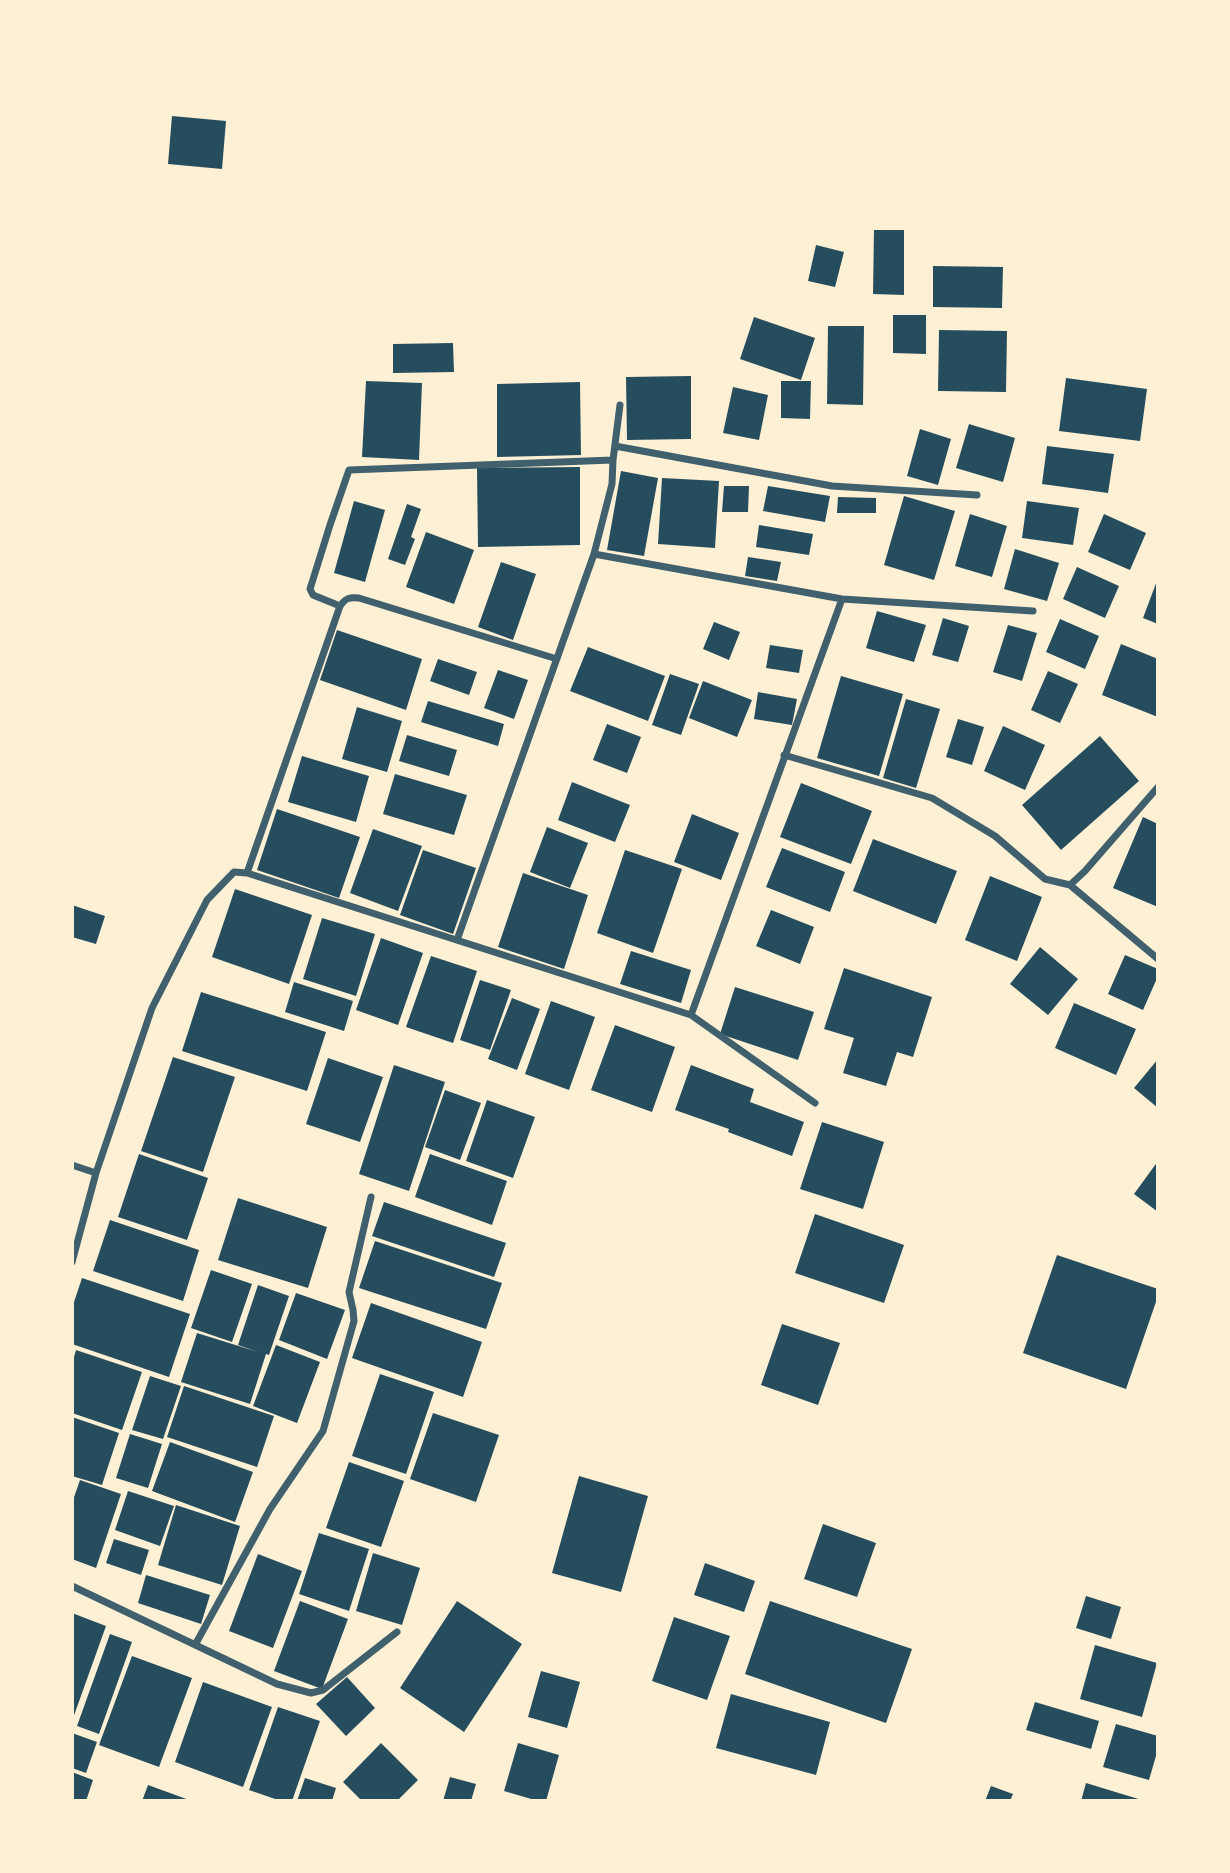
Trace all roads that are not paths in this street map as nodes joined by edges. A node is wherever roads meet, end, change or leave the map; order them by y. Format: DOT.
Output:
graph roads {
  1 [pos="620,405"];
  2 [pos="615,446"];
  3 [pos="613,460"];
  4 [pos="977,495"];
  5 [pos="594,554"];
  6 [pos="842,599"];
  7 [pos="340,606"];
  8 [pos="1033,611"];
  9 [pos="557,659"];
  10 [pos="784,755"];
  11 [pos="1158,787"];
  12 [pos="247,873"];
  13 [pos="1070,885"];
  14 [pos="457,940"];
  15 [pos="1158,959"];
  16 [pos="691,1015"];
  17 [pos="815,1103"];
  18 [pos="72,1165"];
  19 [pos="96,1173"];
  20 [pos="371,1197"];
  21 [pos="72,1262"];
  22 [pos="72,1586"];
  23 [pos="397,1632"];
  24 [pos="195,1645"];
  1 -- 2 [label="street"];
  2 -- 3 [label="street"];
  2 -- 4 [label="street"];
  3 -- 5 [label="street"];
  3 -- 7 [label="street"];
  5 -- 6 [label="street"];
  5 -- 9 [label="street"];
  6 -- 8 [label="street"];
  6 -- 10 [label="street"];
  7 -- 9 [label="street"];
  7 -- 12 [label="street"];
  9 -- 14 [label="street"];
  10 -- 13 [label="street"];
  10 -- 16 [label="street"];
  11 -- 13 [label="street"];
  12 -- 14 [label="street"];
  12 -- 19 [label="street"];
  13 -- 15 [label="street"];
  14 -- 16 [label="street"];
  16 -- 17 [label="street"];
  18 -- 19 [label="street"];
  19 -- 21 [label="street"];
  20 -- 24 [label="street"];
  22 -- 24 [label="street"];
  23 -- 24 [label="street"];
}
